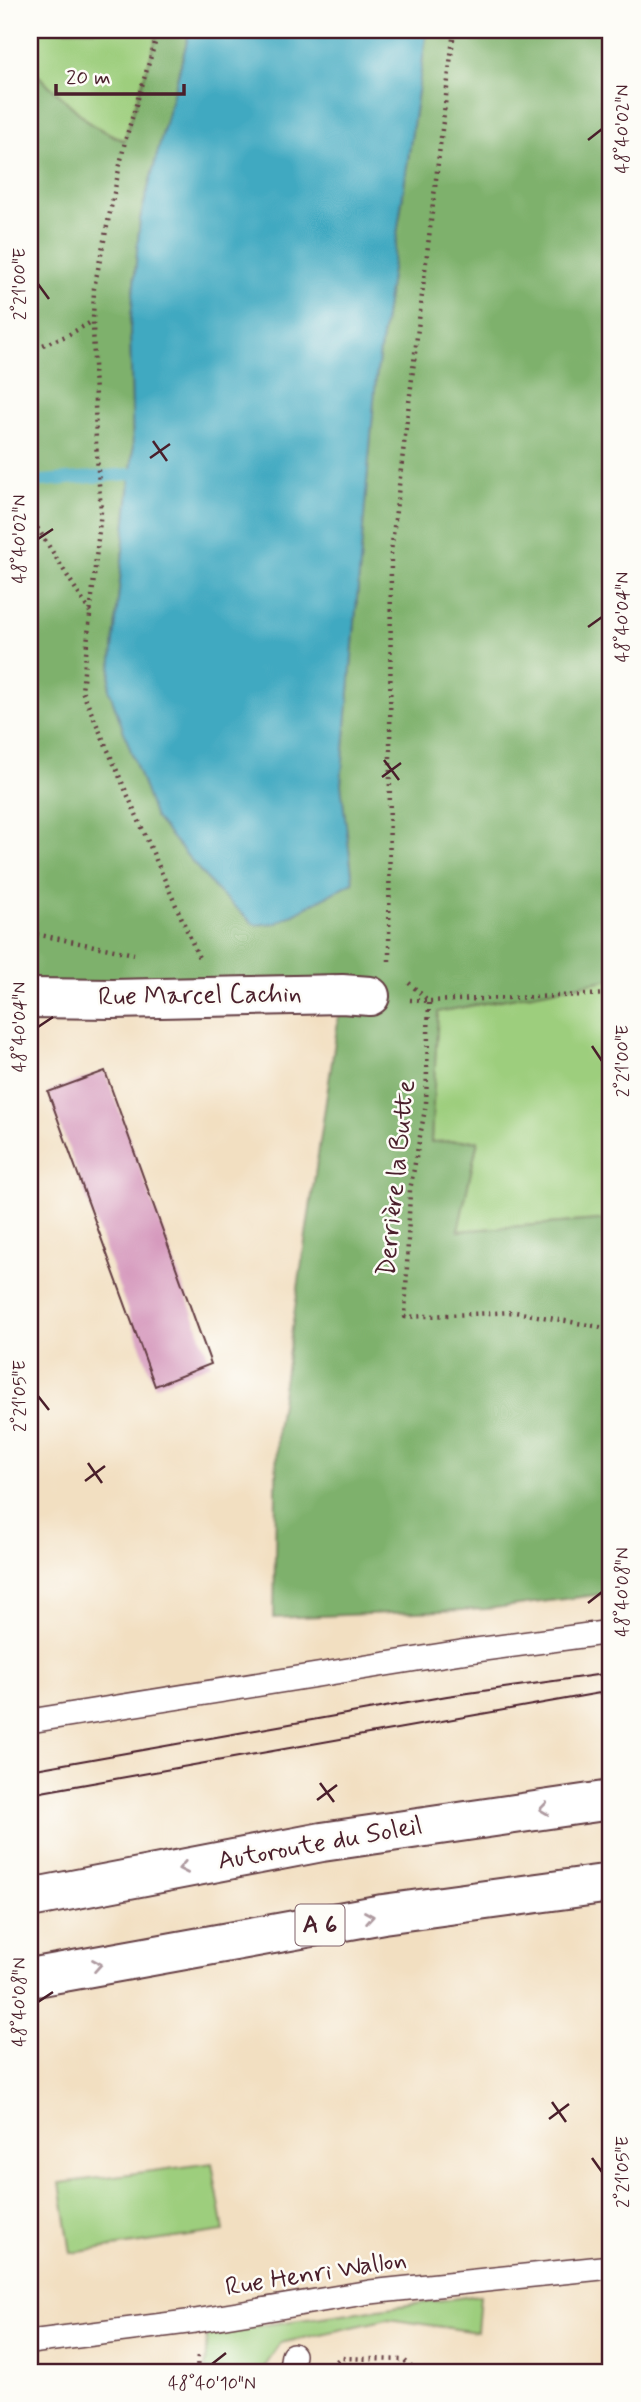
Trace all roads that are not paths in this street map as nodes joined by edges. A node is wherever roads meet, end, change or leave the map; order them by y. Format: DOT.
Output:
graph roads {
  1 [pos="386,982"];
  2 [pos="30,998"];
  3 [pos="611,1632"];
  4 [pos="30,1721"];
  5 [pos="611,1800"];
  6 [pos="611,1883"];
  7 [pos="30,1898"];
  8 [pos="30,1978"];
  9 [pos="611,2267"];
  10 [pos="30,2342"];
  1 -- 2 [label="main road, Rue Marcel Cachin"];
  3 -- 4 [label="lane"];
  5 -- 7 [label="main road, Autoroute du Soleil, one-way"];
  8 -- 6 [label="main road, A 6, one-way"];
  9 -- 10 [label="lane, Rue Henri Wallon"];
}
